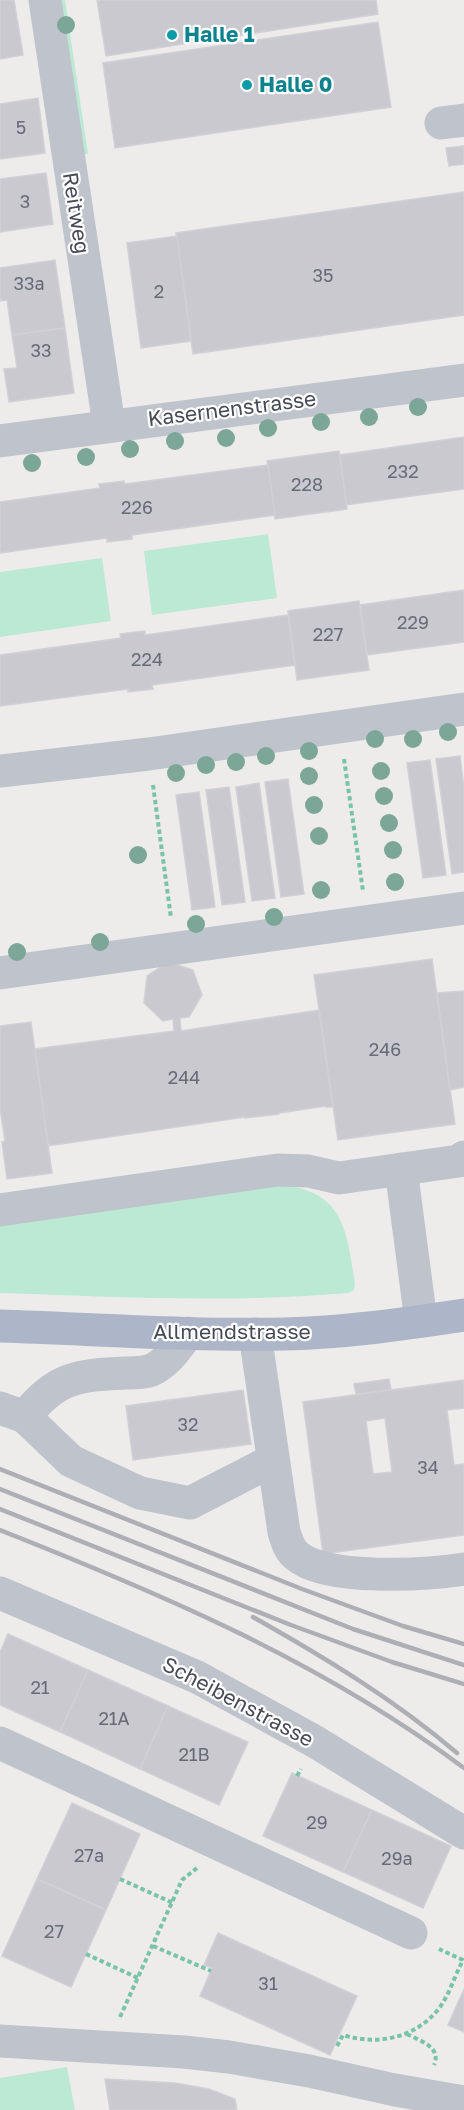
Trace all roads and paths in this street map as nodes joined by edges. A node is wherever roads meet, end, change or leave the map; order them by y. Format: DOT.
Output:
graph roads {
  1 [pos="45,0"];
  2 [pos="464,380"];
  3 [pos="109,425"];
  4 [pos="0,441"];
  5 [pos="464,709"];
  6 [pos="340,727"];
  7 [pos="149,754"];
  8 [pos="0,771"];
  9 [pos="464,908"];
  10 [pos="368,921"];
  11 [pos="175,948"];
  12 [pos="0,973"];
  13 [pos="464,1157"];
  14 [pos="401,1169"];
  15 [pos="0,1210"];
  16 [pos="464,1315"];
  17 [pos="421,1321"];
  18 [pos="0,1326"];
  19 [pos="188,1333"];
  20 [pos="255,1334"];
  21 [pos="13,1412"];
  22 [pos="273,1460"];
  23 [pos="464,1569"];
  24 [pos="0,1593"];
  25 [pos="0,1743"];
  26 [pos="464,1833"];
  27 [pos="224,1846"];
  28 [pos="120,1879"];
  29 [pos="173,1903"];
  30 [pos="411,1933"];
  31 [pos="153,1946"];
  32 [pos="86,1954"];
  33 [pos="462,1967"];
  34 [pos="211,1971"];
  35 [pos="138,1978"];
  36 [pos="123,2008"];
  37 [pos="341,2039"];
  38 [pos="0,2041"];
  39 [pos="464,2103"];
  1 -- 3 [label="street, Reitweg"];
  2 -- 3 [label="street, Kasernenstrasse"];
  3 -- 4 [label="street, Kasernenstrasse"];
  5 -- 6 [label="street"];
  6 -- 7 [label="street"];
  6 -- 10 [label="path"];
  7 -- 8 [label="street"];
  7 -- 11 [label="path"];
  9 -- 10 [label="street"];
  10 -- 11 [label="street"];
  11 -- 12 [label="street"];
  13 -- 14 [label="street"];
  14 -- 15 [label="street"];
  14 -- 17 [label="street"];
  16 -- 17 [label="main road, Allmendstrasse"];
  17 -- 20 [label="main road, Allmendstrasse"];
  18 -- 19 [label="main road, Allmendstrasse"];
  19 -- 20 [label="main road, Allmendstrasse"];
  19 -- 21 [label="street"];
  20 -- 22 [label="street"];
  21 -- 22 [label="street"];
  22 -- 23 [label="street"];
  24 -- 26 [label="street, Scheibenstrasse"];
  25 -- 27 [label="street"];
  27 -- 29 [label="path"];
  27 -- 30 [label="street"];
  28 -- 29 [label="path"];
  29 -- 31 [label="path"];
  30 -- 33 [label="path"];
  31 -- 34 [label="path"];
  31 -- 35 [label="path"];
  32 -- 35 [label="path"];
  33 -- 37 [label="path"];
  35 -- 36 [label="path"];
  38 -- 39 [label="street"];
}
